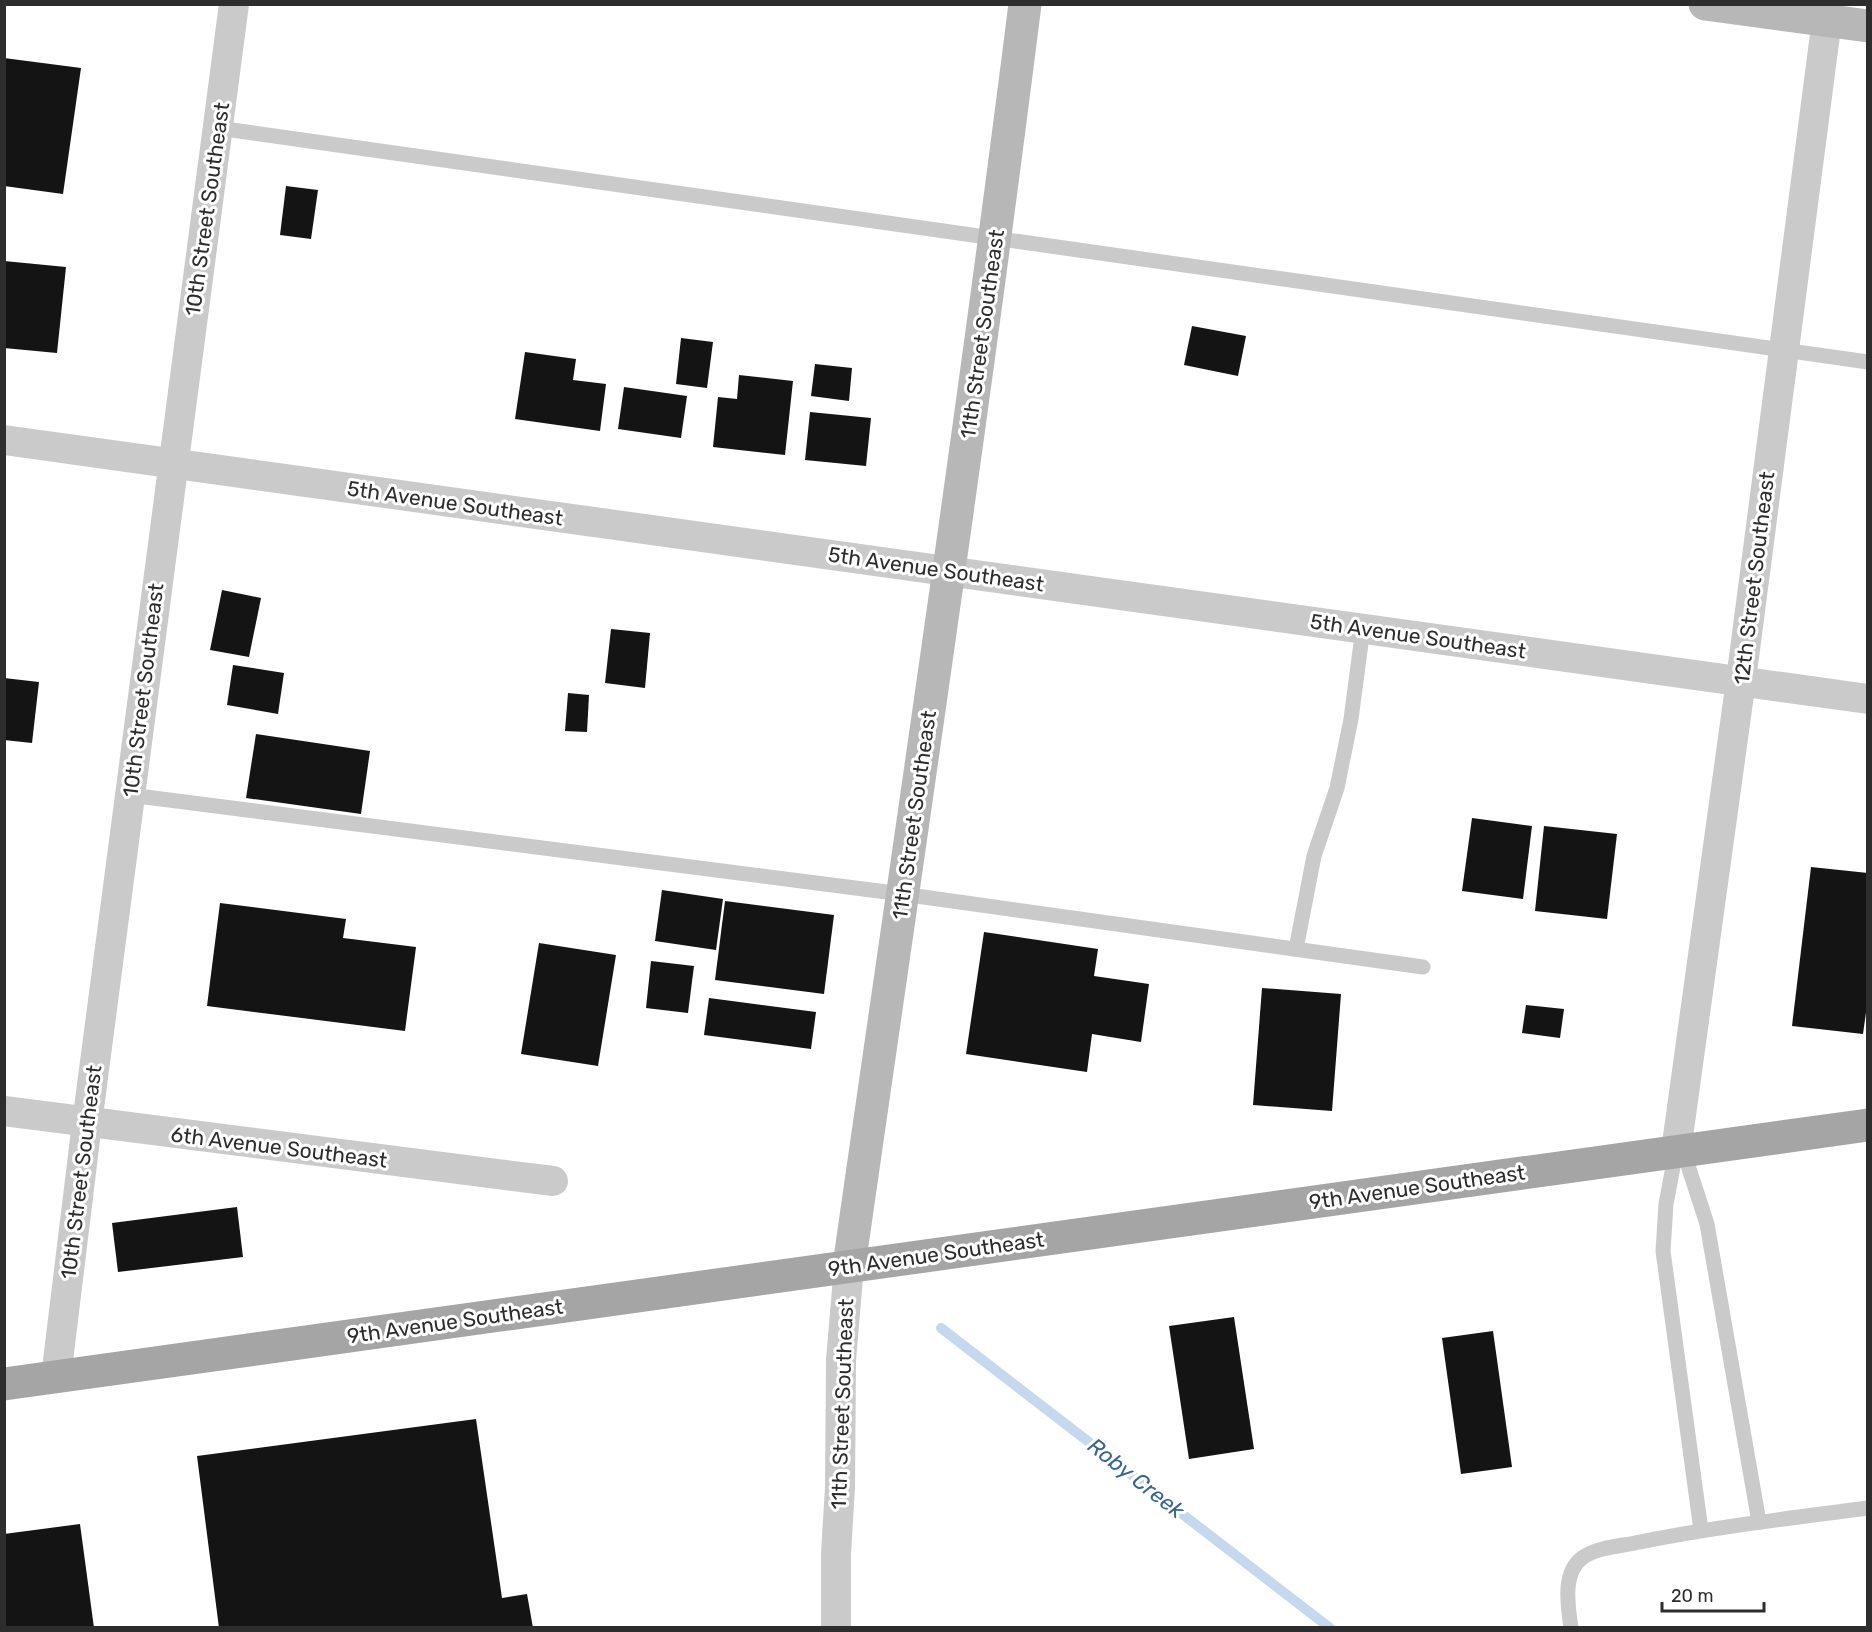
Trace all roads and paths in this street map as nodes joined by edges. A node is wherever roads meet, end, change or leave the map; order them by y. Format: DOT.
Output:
graph roads {
  1 [pos="234,4"];
  2 [pos="1025,4"];
  3 [pos="1705,4"];
  4 [pos="1828,13"];
  5 [pos="1868,26"];
  6 [pos="218,128"];
  7 [pos="995,238"];
  8 [pos="1784,351"];
  9 [pos="1868,362"];
  10 [pos="4,440"];
  11 [pos="173,465"];
  12 [pos="950,571"];
  13 [pos="1363,628"];
  14 [pos="1741,680"];
  15 [pos="1868,699"];
  16 [pos="130,795"];
  17 [pos="902,894"];
  18 [pos="1296,949"];
  19 [pos="1423,967"];
  20 [pos="4,1111"];
  21 [pos="87,1123"];
  22 [pos="1868,1125"];
  23 [pos="1679,1151"];
  24 [pos="553,1181"];
  25 [pos="849,1266"];
  26 [pos="56,1377"];
  27 [pos="4,1384"];
  28 [pos="1868,1508"];
  29 [pos="1759,1522"];
  30 [pos="1701,1530"];
  31 [pos="836,1628"];
  32 [pos="1571,1628"];
  1 -- 6 [label="street, 10th Street Southeast"];
  2 -- 7 [label="street, 11th Street Southeast"];
  3 -- 4 [label="street"];
  4 -- 5 [label="street"];
  4 -- 8 [label="street, 12th Street Southeast"];
  6 -- 7 [label="lane"];
  6 -- 11 [label="street, 10th Street Southeast"];
  7 -- 8 [label="lane"];
  7 -- 12 [label="street, 11th Street Southeast"];
  8 -- 9 [label="lane"];
  8 -- 14 [label="street, 12th Street Southeast"];
  10 -- 11 [label="street, 5th Avenue Southeast"];
  11 -- 12 [label="street, 5th Avenue Southeast"];
  11 -- 16 [label="street, 10th Street Southeast"];
  12 -- 13 [label="street, 5th Avenue Southeast"];
  12 -- 17 [label="street, 11th Street Southeast"];
  13 -- 14 [label="street, 5th Avenue Southeast"];
  13 -- 18 [label="lane"];
  14 -- 15 [label="street, 5th Avenue Southeast"];
  14 -- 23 [label="street, 12th Street Southeast"];
  16 -- 17 [label="lane"];
  16 -- 21 [label="street, 10th Street Southeast"];
  17 -- 18 [label="lane"];
  17 -- 25 [label="street, 11th Street Southeast"];
  18 -- 19 [label="lane"];
  20 -- 21 [label="street, 6th Avenue Southeast"];
  21 -- 24 [label="street, 6th Avenue Southeast"];
  21 -- 26 [label="street, 10th Street Southeast"];
  22 -- 23 [label="main road, 9th Avenue Southeast"];
  23 -- 25 [label="main road, 9th Avenue Southeast"];
  23 -- 29 [label="lane"];
  23 -- 30 [label="lane"];
  25 -- 26 [label="main road, 9th Avenue Southeast"];
  25 -- 31 [label="street, 11th Street Southeast"];
  26 -- 27 [label="main road, 9th Avenue Southeast"];
  28 -- 29 [label="lane"];
  29 -- 30 [label="lane"];
  30 -- 32 [label="lane"];
}
